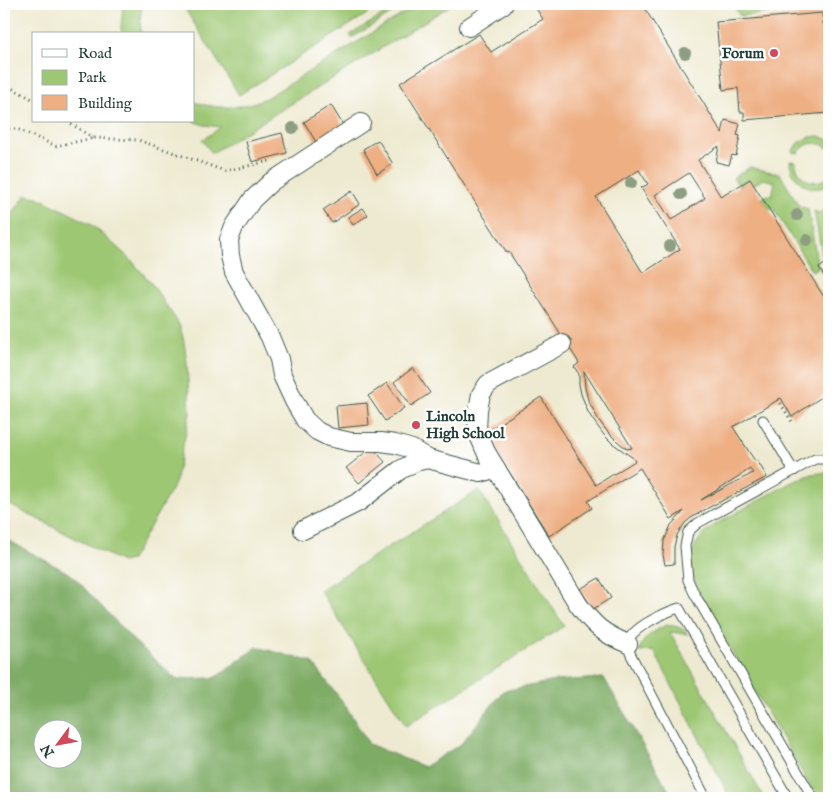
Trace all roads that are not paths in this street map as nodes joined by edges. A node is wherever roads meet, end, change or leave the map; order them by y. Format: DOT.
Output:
graph roads {
  1 [pos="504,4"];
  2 [pos="470,27"];
  3 [pos="361,123"];
  4 [pos="562,344"];
  5 [pos="763,420"];
  6 [pos="428,459"];
  7 [pos="829,459"];
  8 [pos="496,468"];
  9 [pos="794,470"];
  10 [pos="303,530"];
  11 [pos="628,644"];
  12 [pos="706,798"];
  13 [pos="788,798"];
  14 [pos="813,798"];
  1 -- 2 [label="street"];
  3 -- 6 [label="street"];
  4 -- 8 [label="street"];
  5 -- 9 [label="lane"];
  6 -- 8 [label="street"];
  6 -- 10 [label="street"];
  7 -- 9 [label="lane"];
  8 -- 11 [label="street"];
  9 -- 14 [label="lane"];
  11 -- 12 [label="lane"];
  11 -- 13 [label="lane"];
}
